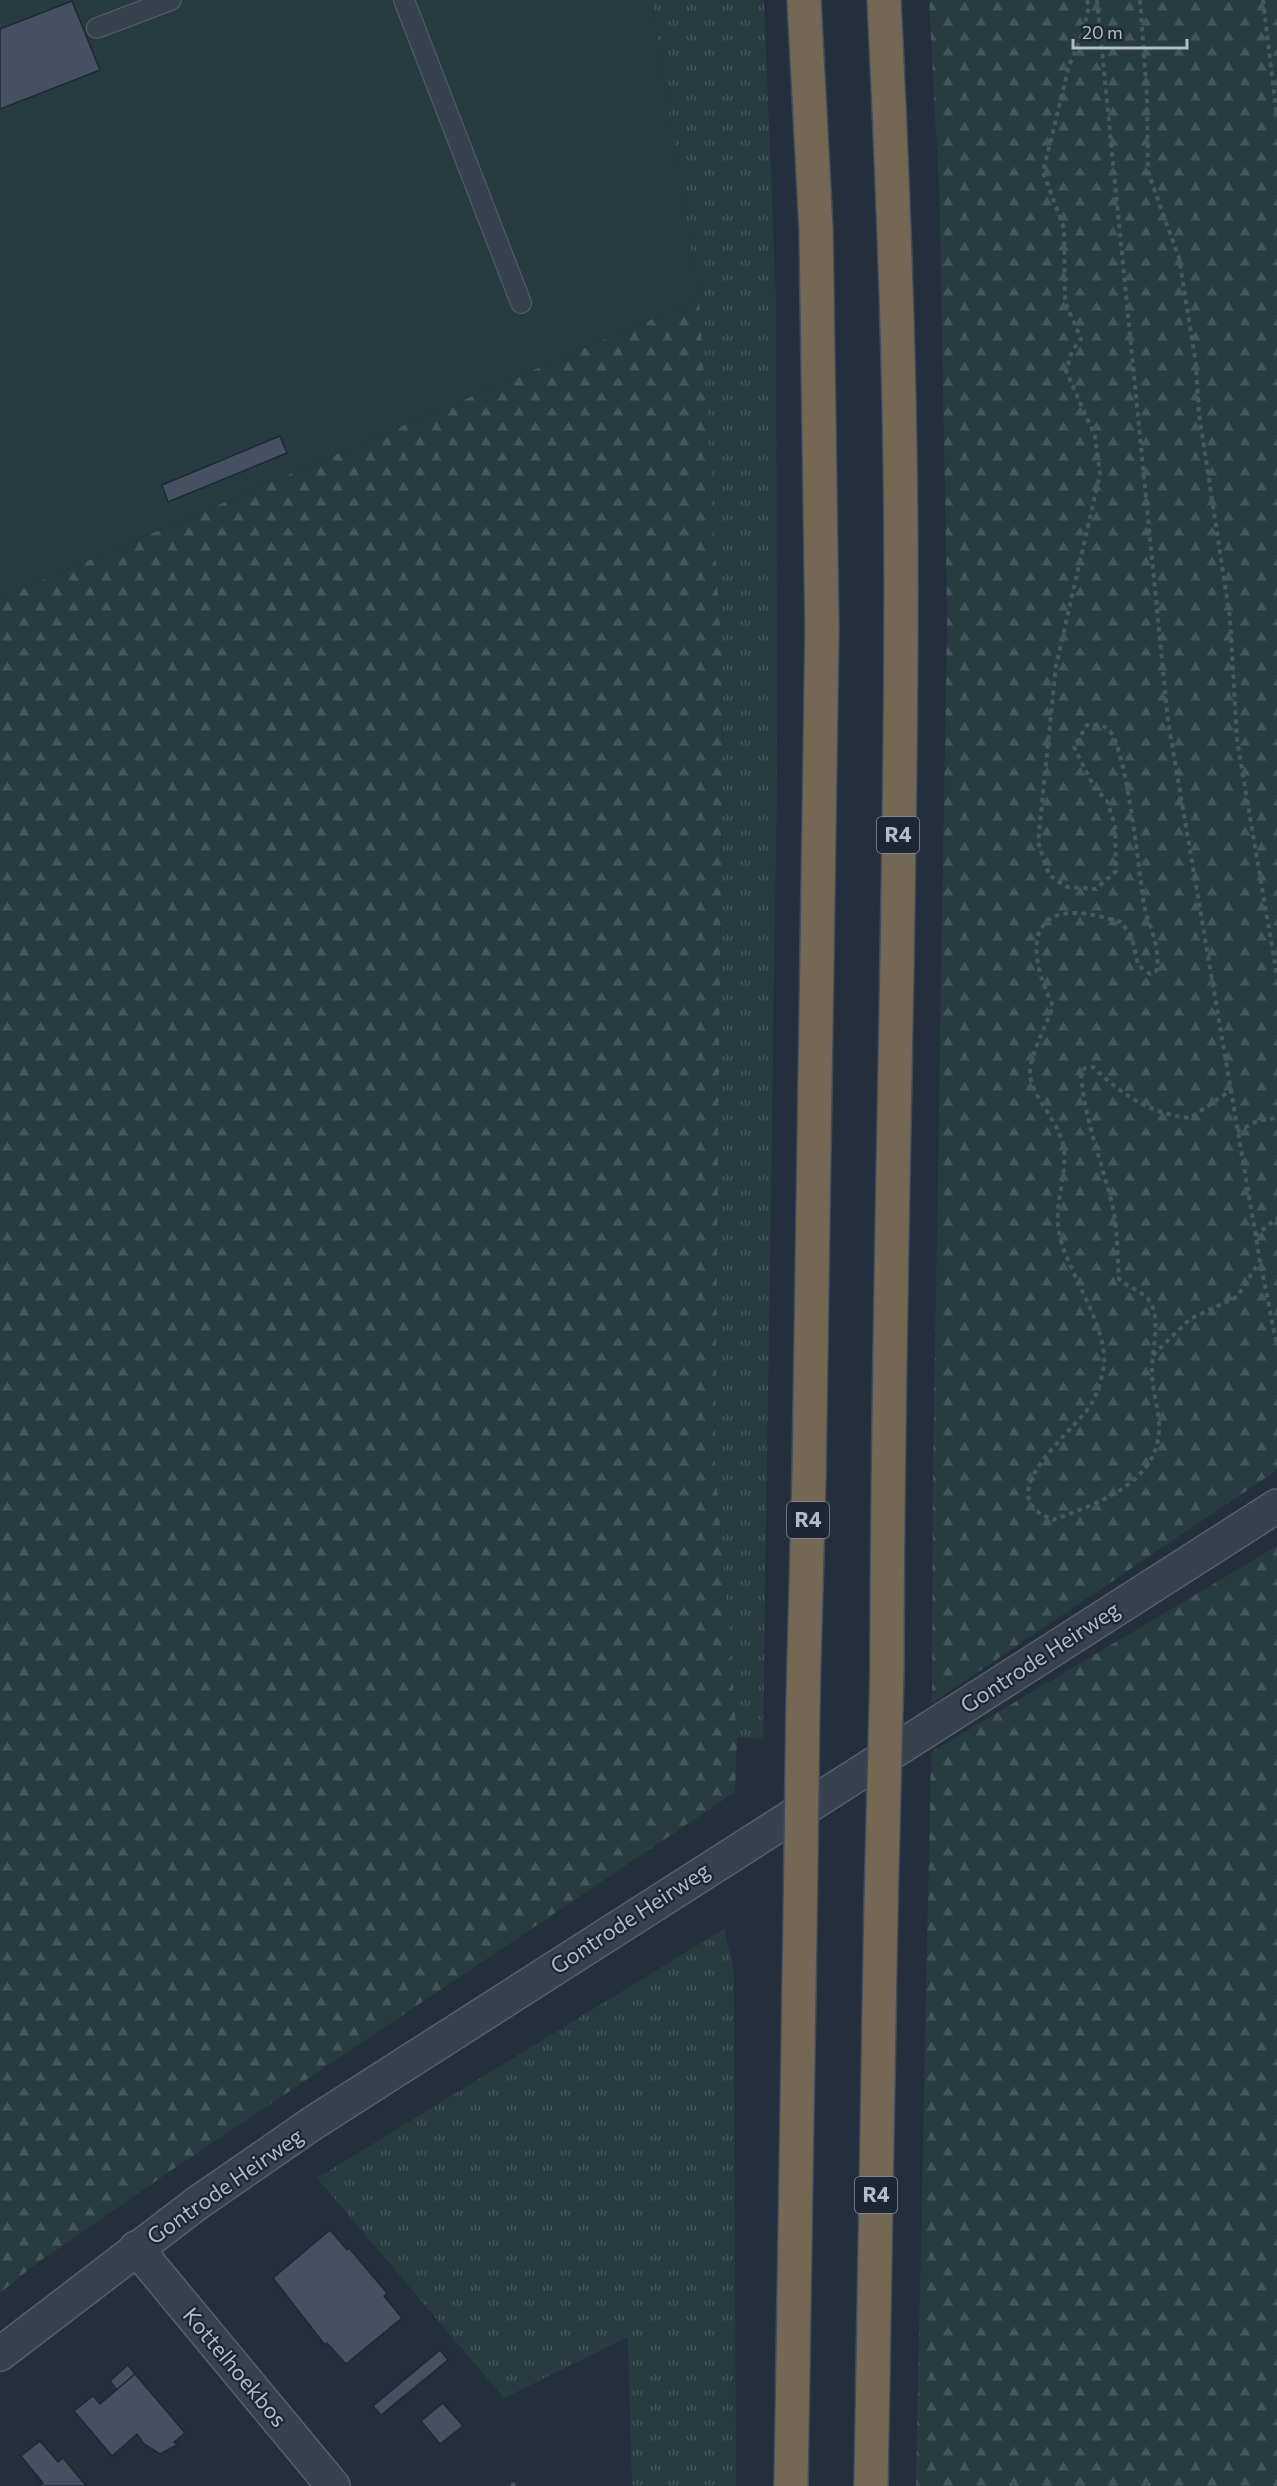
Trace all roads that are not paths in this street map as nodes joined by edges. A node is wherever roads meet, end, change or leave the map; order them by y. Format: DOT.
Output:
graph roads {
  1 [pos="171,0"];
  2 [pos="404,0"];
  3 [pos="804,0"];
  4 [pos="884,0"];
  5 [pos="97,28"];
  6 [pos="521,303"];
  7 [pos="1277,1506"];
  8 [pos="136,2248"];
  9 [pos="0,2354"];
  10 [pos="333,2486"];
  11 [pos="791,2486"];
  12 [pos="871,2486"];
  1 -- 5 [label="lane"];
  2 -- 6 [label="lane"];
  3 -- 11 [label="highway, R4, bridge"];
  4 -- 12 [label="highway, R4, bridge"];
  7 -- 8 [label="street, Gontrode Heirweg"];
  8 -- 9 [label="street, Gontrode Heirweg"];
  8 -- 10 [label="street, Kottelhoekbos"];
}
